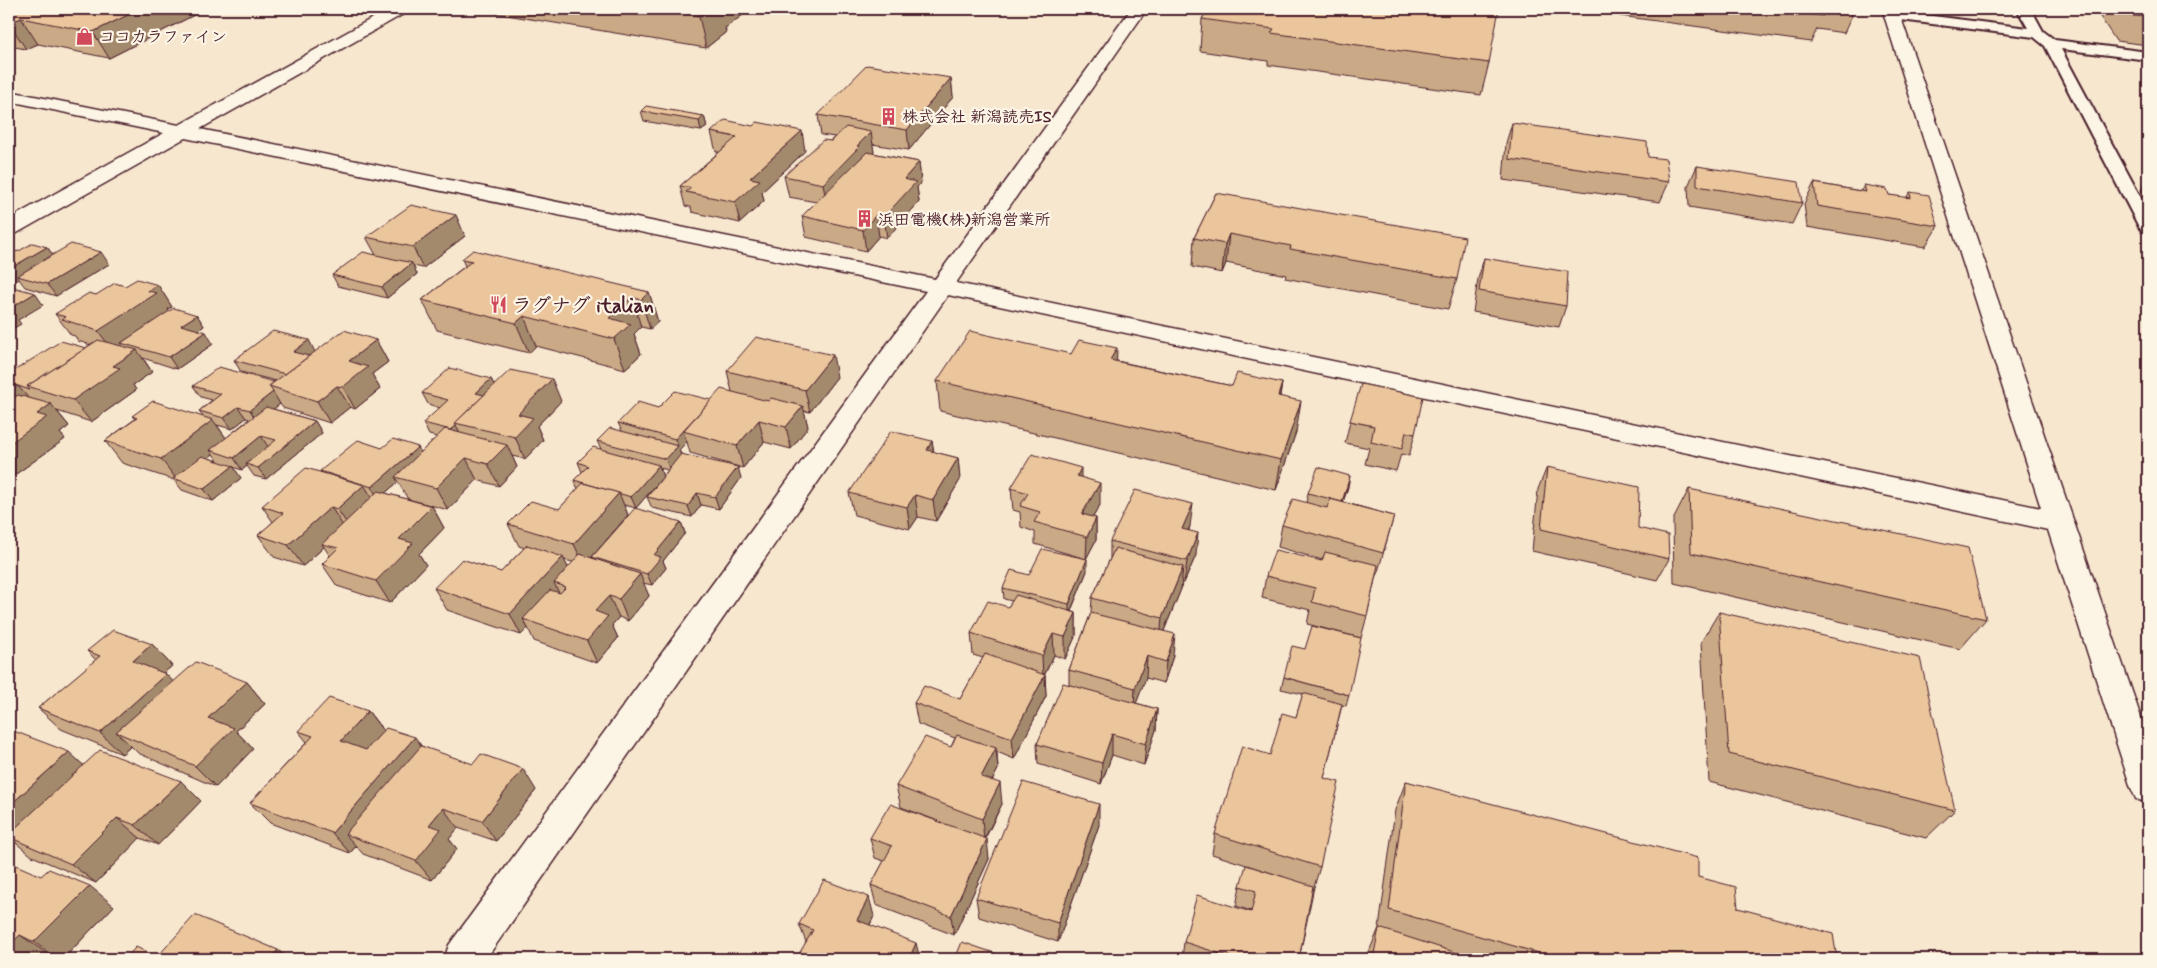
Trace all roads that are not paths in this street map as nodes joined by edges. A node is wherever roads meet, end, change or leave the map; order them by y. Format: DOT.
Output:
graph roads {
  1 [pos="400,9"];
  2 [pos="1139,9"];
  3 [pos="2024,9"];
  4 [pos="1892,12"];
  5 [pos="2038,33"];
  6 [pos="2051,44"];
  7 [pos="2148,56"];
  8 [pos="9,96"];
  9 [pos="182,130"];
  10 [pos="2148,227"];
  11 [pos="9,228"];
  12 [pos="942,287"];
  13 [pos="2059,522"];
  14 [pos="2148,788"];
  15 [pos="463,959"];
  1 -- 9 [label="street"];
  2 -- 12 [label="street"];
  3 -- 5 [label="lane"];
  4 -- 5 [label="lane"];
  4 -- 13 [label="street"];
  5 -- 6 [label="lane"];
  6 -- 7 [label="lane"];
  6 -- 10 [label="lane"];
  8 -- 9 [label="street"];
  9 -- 11 [label="street"];
  9 -- 12 [label="street"];
  12 -- 13 [label="street"];
  12 -- 15 [label="street"];
  13 -- 14 [label="street"];
}
